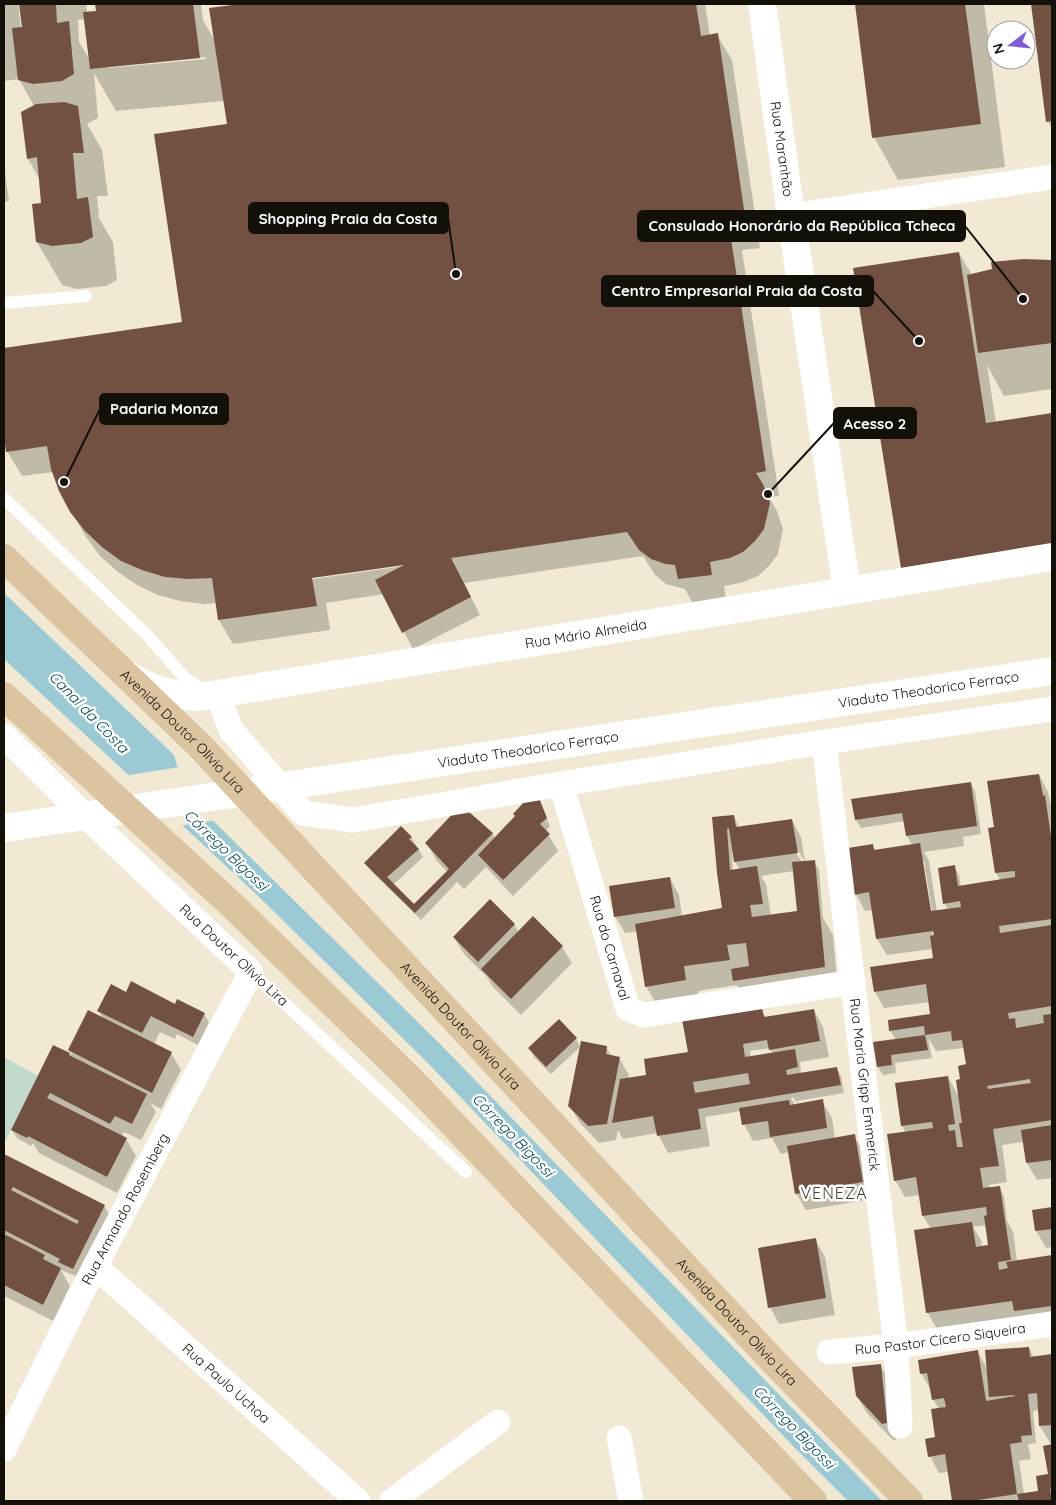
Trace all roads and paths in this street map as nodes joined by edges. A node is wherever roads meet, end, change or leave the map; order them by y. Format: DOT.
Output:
graph roads {
  1 [pos="762,4"];
  2 [pos="1052,177"];
  3 [pos="791,216"];
  4 [pos="86,296"];
  5 [pos="4,303"];
  6 [pos="4,498"];
  7 [pos="1052,557"];
  8 [pos="4,558"];
  9 [pos="848,591"];
  10 [pos="124,672"];
  11 [pos="1052,672"];
  12 [pos="218,695"];
  13 [pos="4,696"];
  14 [pos="1052,709"];
  15 [pos="4,736"];
  16 [pos="824,742"];
  17 [pos="561,784"];
  18 [pos="4,828"];
  19 [pos="251,972"];
  20 [pos="853,982"];
  21 [pos="466,1172"];
  22 [pos="95,1266"];
  23 [pos="1052,1324"];
  24 [pos="896,1346"];
  25 [pos="829,1352"];
  26 [pos="498,1422"];
  27 [pos="900,1426"];
  28 [pos="620,1438"];
  29 [pos="4,1449"];
  30 [pos="358,1501"];
  31 [pos="392,1501"];
  32 [pos="631,1501"];
  33 [pos="814,1501"];
  34 [pos="909,1501"];
  1 -- 3 [label="main road, Rua Maranhão"];
  2 -- 3 [label="street"];
  3 -- 9 [label="main road, Rua Maranhão"];
  4 -- 5 [label="lane"];
  6 -- 12 [label="lane"];
  7 -- 9 [label="main road, Rua Mário Almeida"];
  8 -- 10 [label="main road, Avenida Doutor Olívio Lira"];
  9 -- 12 [label="main road, Rua Mário Almeida"];
  10 -- 12 [label="main road, Rua Mário Almeida"];
  10 -- 34 [label="main road, Avenida Doutor Olívio Lira"];
  11 -- 18 [label="main road, Viaduto Theodorico Ferraço"];
  12 -- 17 [label="street"];
  13 -- 33 [label="main road"];
  14 -- 16 [label="street"];
  15 -- 19 [label="street, Rua Doutor Olívio Lira"];
  16 -- 17 [label="street"];
  16 -- 20 [label="street, Rua Maria Gripp Emmerick"];
  17 -- 20 [label="street, Rua do Carnaval"];
  19 -- 21 [label="lane, Rua Doutor Olívio Lira"];
  19 -- 22 [label="street, Rua Armando Rosemberg"];
  20 -- 24 [label="street, Rua Maria Gripp Emmerick"];
  22 -- 29 [label="street, Rua Armando Rosemberg"];
  22 -- 30 [label="street, Rua Paulo Uchoa"];
  23 -- 24 [label="street, Rua Pastor Cícero Siqueira"];
  24 -- 25 [label="street, Rua Pastor Cícero Siqueira"];
  24 -- 27 [label="street, Rua Maria Gripp Emmerick"];
  26 -- 31 [label="street"];
  28 -- 32 [label="street"];
}
